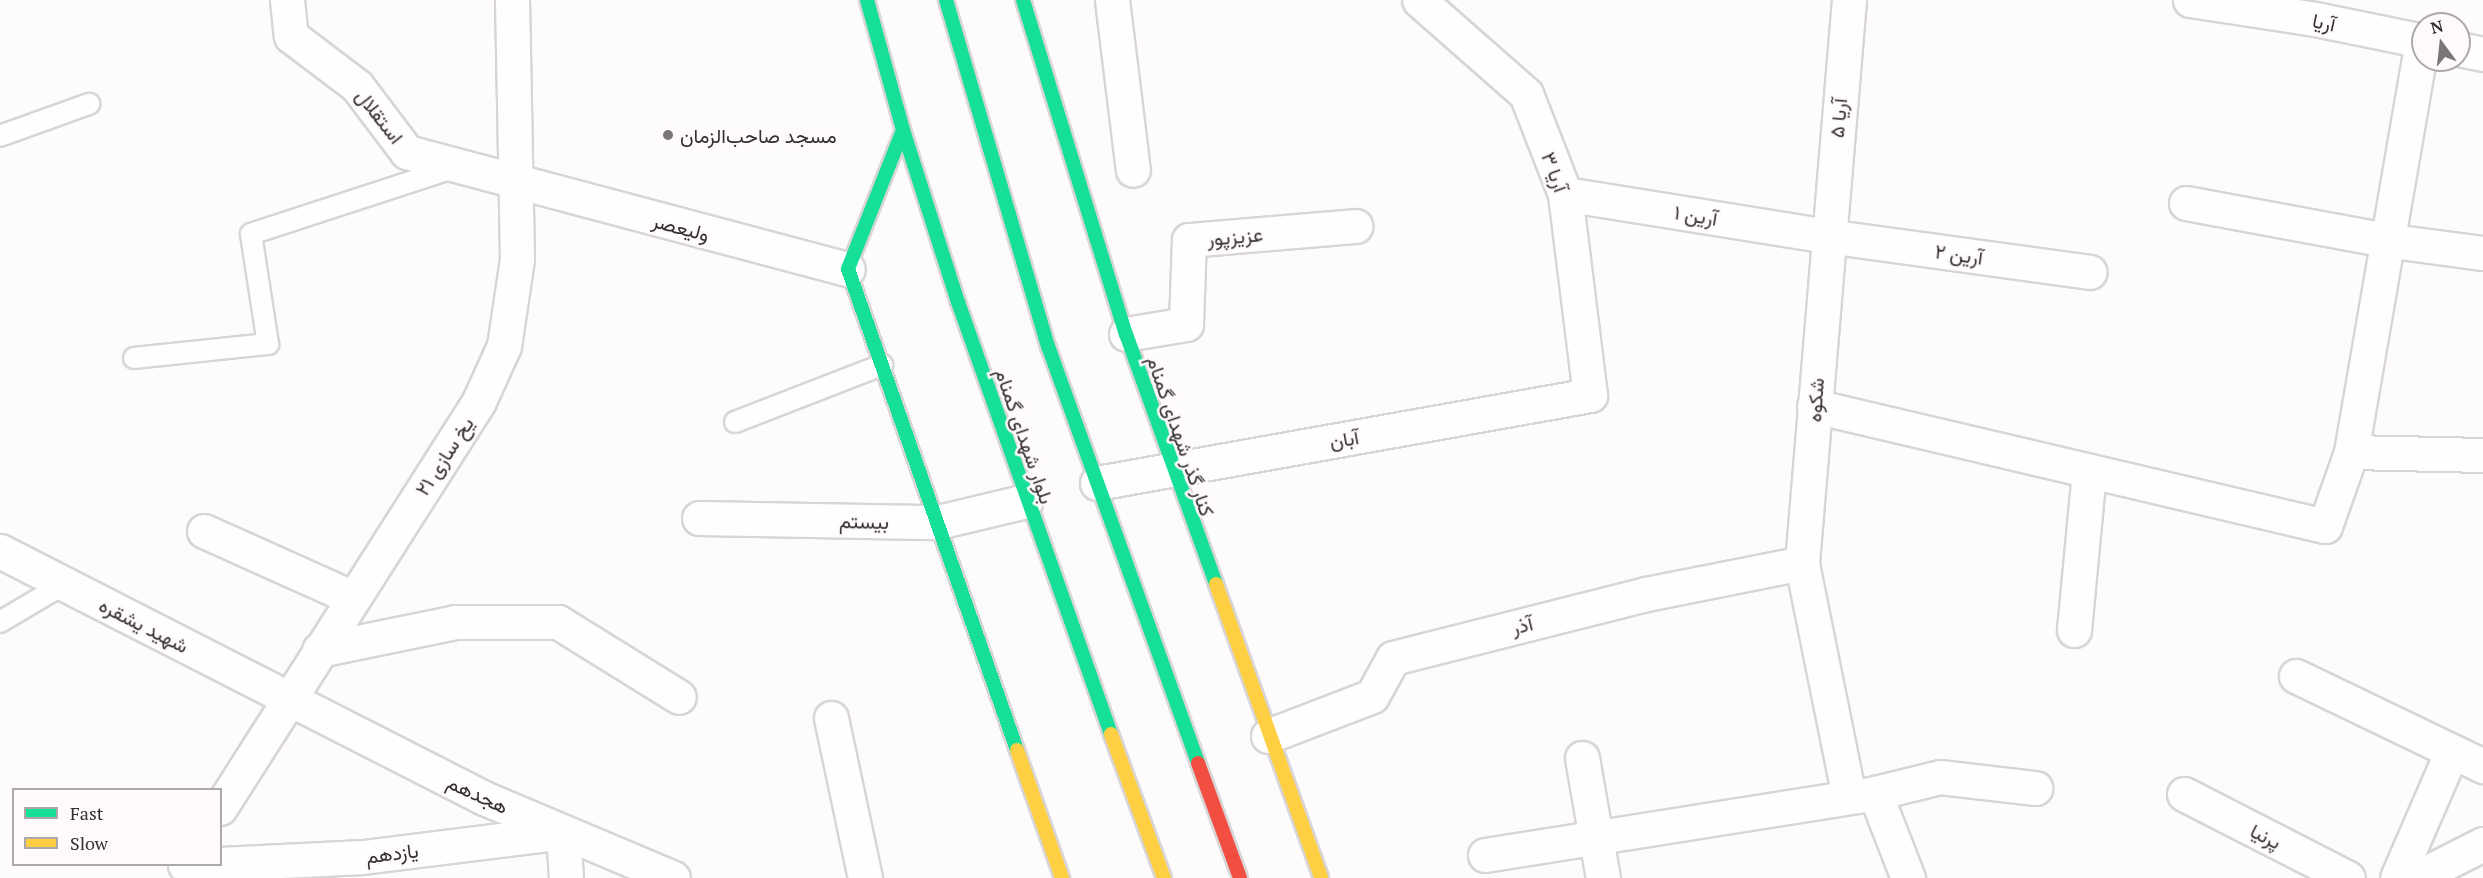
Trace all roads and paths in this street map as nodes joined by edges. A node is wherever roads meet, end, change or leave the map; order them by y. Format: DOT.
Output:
graph roads {
  1 [pos="287,0"];
  2 [pos="512,0"];
  3 [pos="867,0"];
  4 [pos="946,0"];
  5 [pos="1023,0"];
  6 [pos="1112,0"];
  7 [pos="1419,0"];
  8 [pos="1849,0"];
  9 [pos="2190,0"];
  10 [pos="2315,9"];
  11 [pos="2411,37"];
  12 [pos="2417,72"];
  13 [pos="89,104"];
  14 [pos="903,130"];
  15 [pos="0,136"];
  16 [pos="459,166"];
  17 [pos="1133,170"];
  18 [pos="515,182"];
  19 [pos="1564,194"];
  20 [pos="2186,203"];
  21 [pos="1355,226"];
  22 [pos="1827,236"];
  23 [pos="2385,240"];
  24 [pos="2483,253"];
  25 [pos="848,269"];
  26 [pos="2090,272"];
  27 [pos="1126,334"];
  28 [pos="134,358"];
  29 [pos="882,365"];
  30 [pos="1590,395"];
  31 [pos="1814,406"];
  32 [pos="735,422"];
  33 [pos="2351,452"];
  34 [pos="2483,454"];
  35 [pos="1172,470"];
  36 [pos="2090,471"];
  37 [pos="1097,483"];
  38 [pos="1026,501"];
  39 [pos="699,518"];
  40 [pos="938,522"];
  41 [pos="204,531"];
  42 [pos="0,551"];
  43 [pos="1802,563"];
  44 [pos="64,584"];
  45 [pos="353,598"];
  46 [pos="0,622"];
  47 [pos="2074,630"];
  48 [pos="319,650"];
  49 [pos="2296,676"];
  50 [pos="679,697"];
  51 [pos="288,699"];
  52 [pos="831,718"];
  53 [pos="1268,736"];
  54 [pos="2452,751"];
  55 [pos="1582,758"];
  56 [pos="2483,766"];
  57 [pos="2035,788"];
  58 [pos="2184,794"];
  59 [pos="1862,795"];
  60 [pos="222,805"];
  61 [pos="562,832"];
  62 [pos="1596,836"];
  63 [pos="2483,844"];
  64 [pos="1485,855"];
  65 [pos="222,864"];
  66 [pos="566,878"];
  67 [pos="673,878"];
  68 [pos="866,878"];
  69 [pos="1062,878"];
  70 [pos="1164,878"];
  71 [pos="1240,878"];
  72 [pos="1321,878"];
  73 [pos="1603,878"];
  74 [pos="1908,878"];
  75 [pos="2348,878"];
  76 [pos="2397,878"];
  77 [pos="2416,878"];
  1 -- 16 [label="street, استقلال"];
  2 -- 18 [label="street, یخ سازی ۲۱"];
  3 -- 14 [label="main road, بلوار شهدای گمنام"];
  4 -- 37 [label="main road"];
  5 -- 27 [label="main road, کنار گذر شهدای گمنام"];
  6 -- 17 [label="street"];
  7 -- 19 [label="street, آریا ۳"];
  8 -- 22 [label="street, آریا ۵"];
  9 -- 10 [label="street, آریا"];
  10 -- 11 [label="street, آریا"];
  12 -- 23 [label="street"];
  13 -- 15 [label="lane"];
  14 -- 25 [label="main road"];
  14 -- 38 [label="main road, بلوار شهدای گمنام"];
  16 -- 18 [label="street, استقلال"];
  16 -- 28 [label="lane"];
  18 -- 25 [label="street, ولیعصر"];
  18 -- 45 [label="street, یخ سازی ۲۱"];
  19 -- 22 [label="street, آرین ۱"];
  19 -- 30 [label="street, آریا ۳"];
  20 -- 23 [label="street"];
  21 -- 27 [label="street, عزیزپور"];
  22 -- 26 [label="street, آرین ۲"];
  22 -- 31 [label="street, شکوه"];
  23 -- 24 [label="street"];
  23 -- 33 [label="street"];
  25 -- 29 [label="main road"];
  27 -- 35 [label="main road, کنار گذر شهدای گمنام"];
  29 -- 32 [label="lane"];
  29 -- 40 [label="main road"];
  30 -- 35 [label="street, آبان"];
  31 -- 36 [label="street"];
  31 -- 43 [label="street, شکوه"];
  33 -- 34 [label="street"];
  33 -- 36 [label="street"];
  35 -- 37 [label="street, آبان"];
  35 -- 53 [label="main road, کنار گذر شهدای گمنام"];
  36 -- 47 [label="street"];
  37 -- 71 [label="main road"];
  38 -- 40 [label="street, بیستم"];
  38 -- 70 [label="main road, بلوار شهدای گمنام"];
  39 -- 40 [label="street, بیستم"];
  40 -- 69 [label="main road"];
  41 -- 45 [label="street"];
  42 -- 44 [label="street, شهید یشقره"];
  43 -- 53 [label="street, آذر"];
  43 -- 59 [label="street, شکوه"];
  44 -- 46 [label="lane"];
  44 -- 51 [label="street, شهید یشقره"];
  45 -- 48 [label="street, یخ سازی ۲۱"];
  48 -- 50 [label="street"];
  48 -- 51 [label="street, یخ سازی ۲۱"];
  49 -- 54 [label="street"];
  51 -- 60 [label="street, یخ سازی ۲۱"];
  51 -- 61 [label="street, هجدهم"];
  52 -- 68 [label="street"];
  53 -- 72 [label="main road, کنار گذر شهدای گمنام"];
  54 -- 56 [label="street"];
  54 -- 76 [label="street"];
  55 -- 62 [label="street"];
  57 -- 59 [label="street"];
  58 -- 75 [label="street, پرنیا"];
  59 -- 62 [label="street"];
  59 -- 74 [label="street, شکوه"];
  61 -- 65 [label="street, یازدهم"];
  61 -- 66 [label="street"];
  61 -- 67 [label="street, هجدهم"];
  62 -- 64 [label="street"];
  62 -- 73 [label="street"];
  63 -- 77 [label="street"];
}
